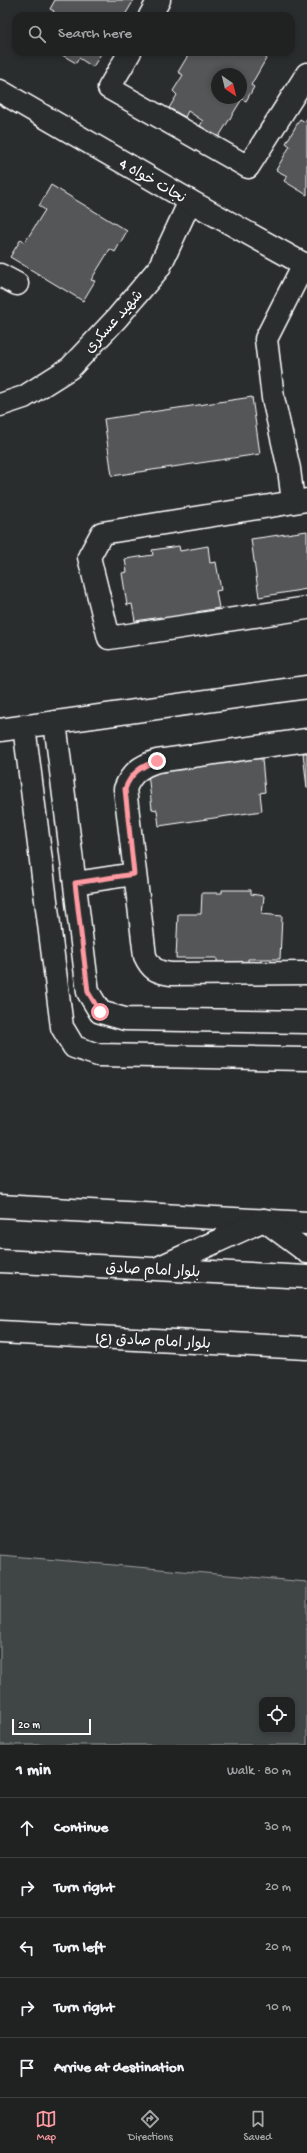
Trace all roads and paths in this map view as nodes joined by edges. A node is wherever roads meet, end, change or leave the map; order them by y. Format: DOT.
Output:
graph roads {
  1 [pos="159,0"];
  2 [pos="152,12"];
  3 [pos="128,56"];
  4 [pos="307,74"];
  5 [pos="0,91"];
  6 [pos="190,201"];
  7 [pos="306,265"];
  8 [pos="0,405"];
  9 [pos="300,501"];
  10 [pos="307,608"];
  11 [pos="307,687"];
  12 [pos="55,722"];
  13 [pos="24,726"];
  14 [pos="0,730"];
  15 [pos="307,740"];
  16 [pos="134,874"];
  17 [pos="75,883"];
  18 [pos="307,973"];
  19 [pos="307,1022"];
  20 [pos="307,1058"];
  21 [pos="0,1206"];
  22 [pos="264,1220"];
  23 [pos="307,1223"];
  24 [pos="307,1252"];
  25 [pos="0,1260"];
  26 [pos="155,1269"];
  27 [pos="307,1277"];
  28 [pos="0,1332"];
  29 [pos="307,1348"];
  1 -- 2 [label="street"];
  3 -- 4 [label="street"];
  5 -- 6 [label="street, نجات خواه 4"];
  6 -- 7 [label="street, نجات خواه 4"];
  6 -- 8 [label="street, شهید عسکری"];
  7 -- 9 [label="street"];
  9 -- 10 [label="street"];
  11 -- 12 [label="street"];
  12 -- 13 [label="street"];
  12 -- 17 [label="street"];
  13 -- 14 [label="street"];
  13 -- 20 [label="street"];
  15 -- 16 [label="street"];
  16 -- 17 [label="street"];
  16 -- 18 [label="street"];
  17 -- 19 [label="street"];
  21 -- 22 [label="street"];
  22 -- 23 [label="street"];
  22 -- 24 [label="street"];
  22 -- 26 [label="street"];
  25 -- 26 [label="street, بلوار امام صادق"];
  26 -- 27 [label="street, بلوار امام صادق"];
  28 -- 29 [label="street, بلوار امام صادق (ع)"];
}
